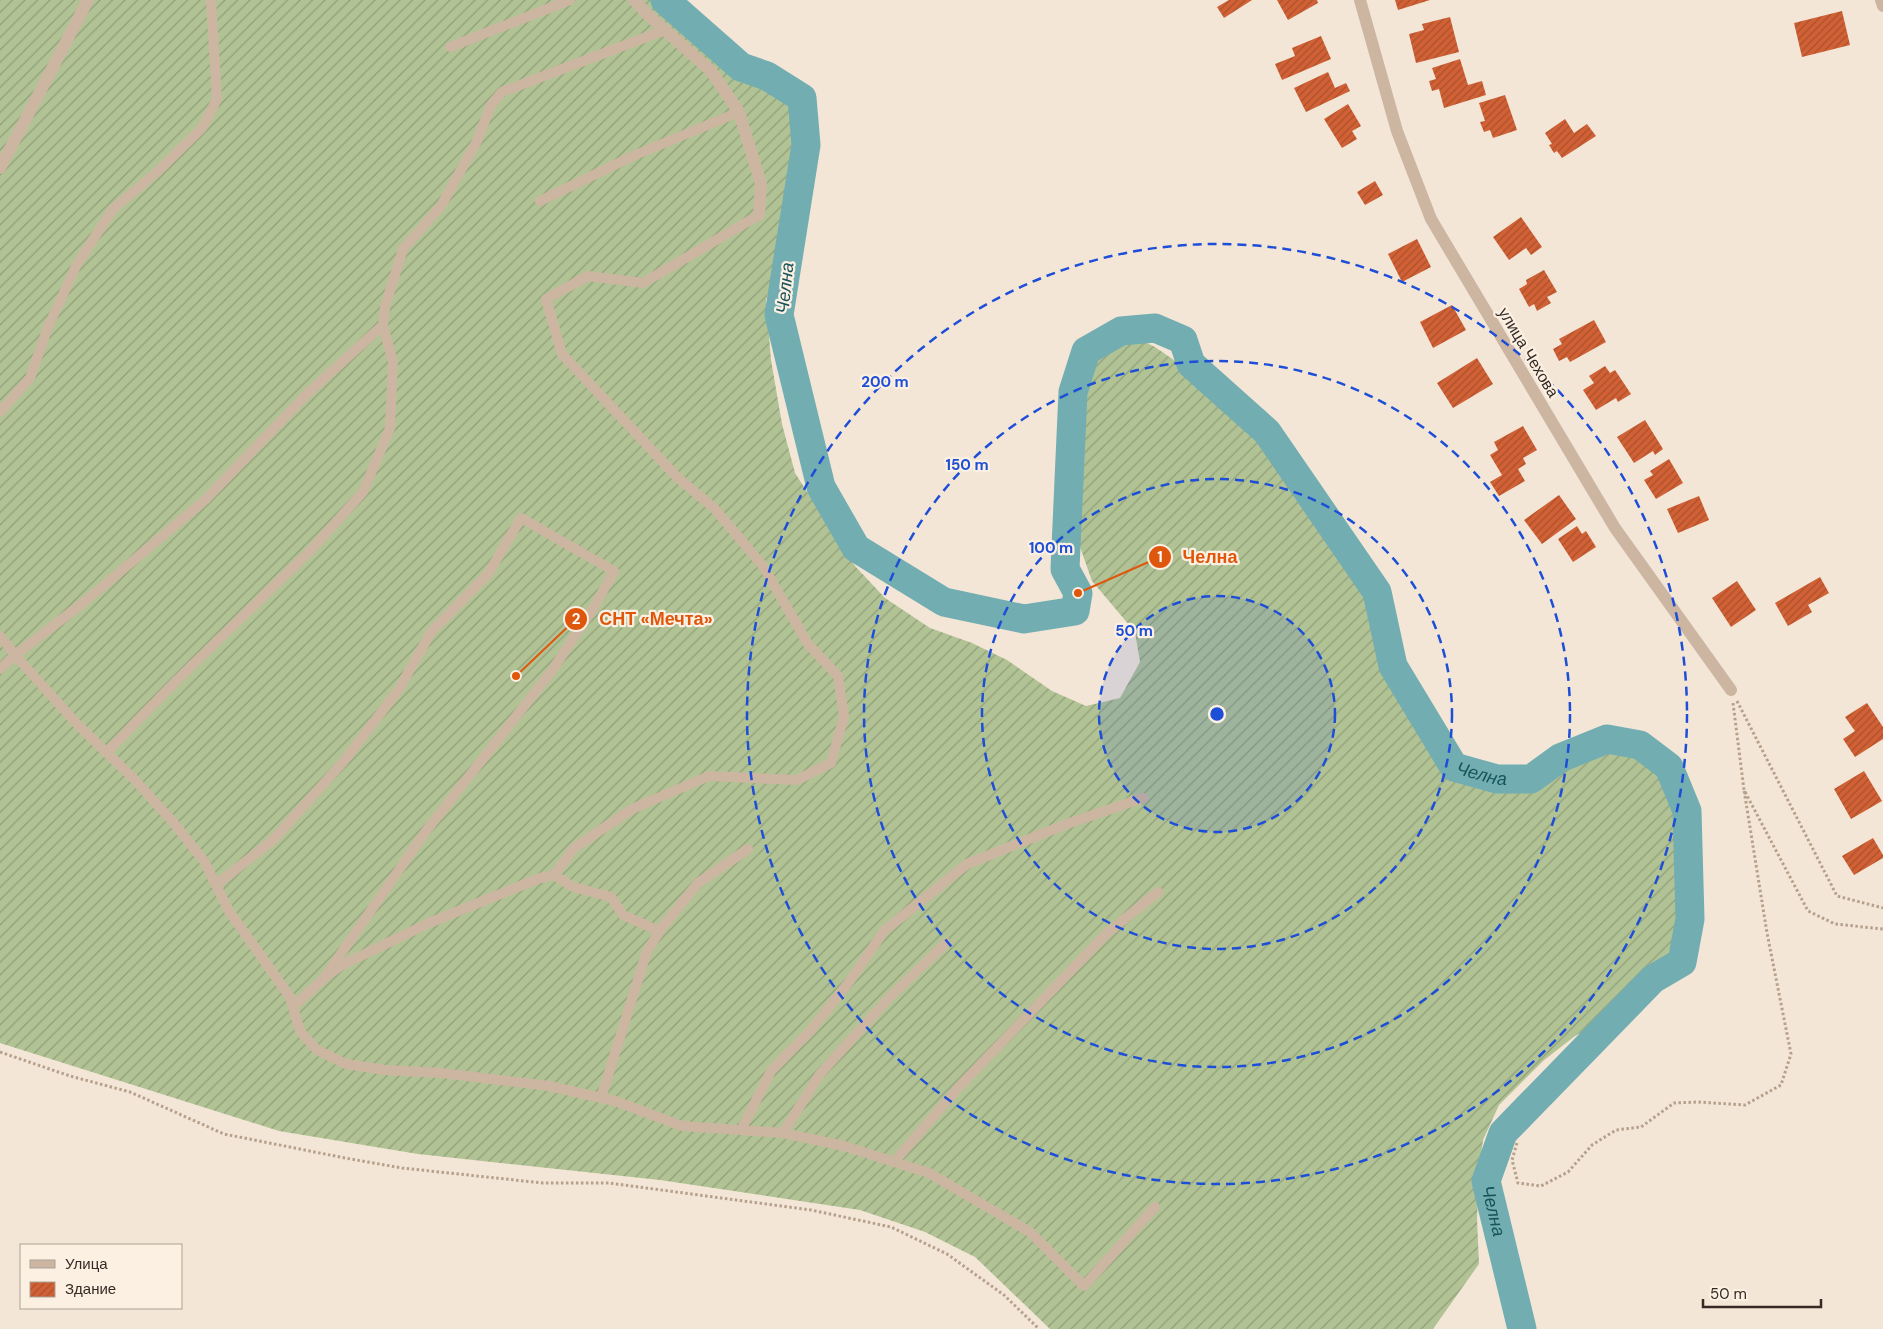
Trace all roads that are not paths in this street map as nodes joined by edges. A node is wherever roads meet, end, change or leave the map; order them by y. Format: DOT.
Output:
graph roads {
  1 [pos="88,0"];
  2 [pos="211,0"];
  3 [pos="570,0"];
  4 [pos="634,0"];
  5 [pos="1360,0"];
  6 [pos="1881,0"];
  7 [pos="1883,6"];
  8 [pos="665,30"];
  9 [pos="450,47"];
  10 [pos="739,112"];
  11 [pos="0,168"];
  12 [pos="540,201"];
  13 [pos="759,215"];
  14 [pos="383,325"];
  15 [pos="0,412"];
  16 [pos="0,636"];
  17 [pos="15,655"];
  18 [pos="0,669"];
  19 [pos="1731,690"];
  20 [pos="106,753"];
  21 [pos="1143,798"];
  22 [pos="748,848"];
  23 [pos="554,875"];
  24 [pos="216,885"];
  25 [pos="1158,892"];
  26 [pos="659,931"];
  27 [pos="946,942"];
  28 [pos="324,978"];
  29 [pos="293,1007"];
  30 [pos="601,1098"];
  31 [pos="741,1130"];
  32 [pos="783,1133"];
  33 [pos="894,1162"];
  34 [pos="1154,1208"];
  1 -- 11 [label="street"];
  2 -- 15 [label="lane"];
  3 -- 9 [label="lane"];
  4 -- 8 [label="street"];
  5 -- 19 [label="street, улица Чехова"];
  6 -- 7 [label="street"];
  8 -- 10 [label="street"];
  8 -- 14 [label="lane"];
  10 -- 12 [label="lane"];
  10 -- 13 [label="street"];
  13 -- 23 [label="lane"];
  14 -- 17 [label="lane"];
  14 -- 20 [label="lane"];
  16 -- 17 [label="lane"];
  17 -- 18 [label="lane"];
  17 -- 20 [label="lane"];
  20 -- 24 [label="lane"];
  21 -- 31 [label="lane"];
  22 -- 26 [label="lane"];
  23 -- 26 [label="lane"];
  23 -- 28 [label="lane"];
  24 -- 28 [label="lane"];
  24 -- 29 [label="lane"];
  25 -- 33 [label="lane"];
  26 -- 30 [label="lane"];
  27 -- 32 [label="lane"];
  28 -- 29 [label="lane"];
  29 -- 30 [label="lane"];
  30 -- 31 [label="lane"];
  31 -- 32 [label="lane"];
  32 -- 33 [label="lane"];
  33 -- 34 [label="lane"];
}
